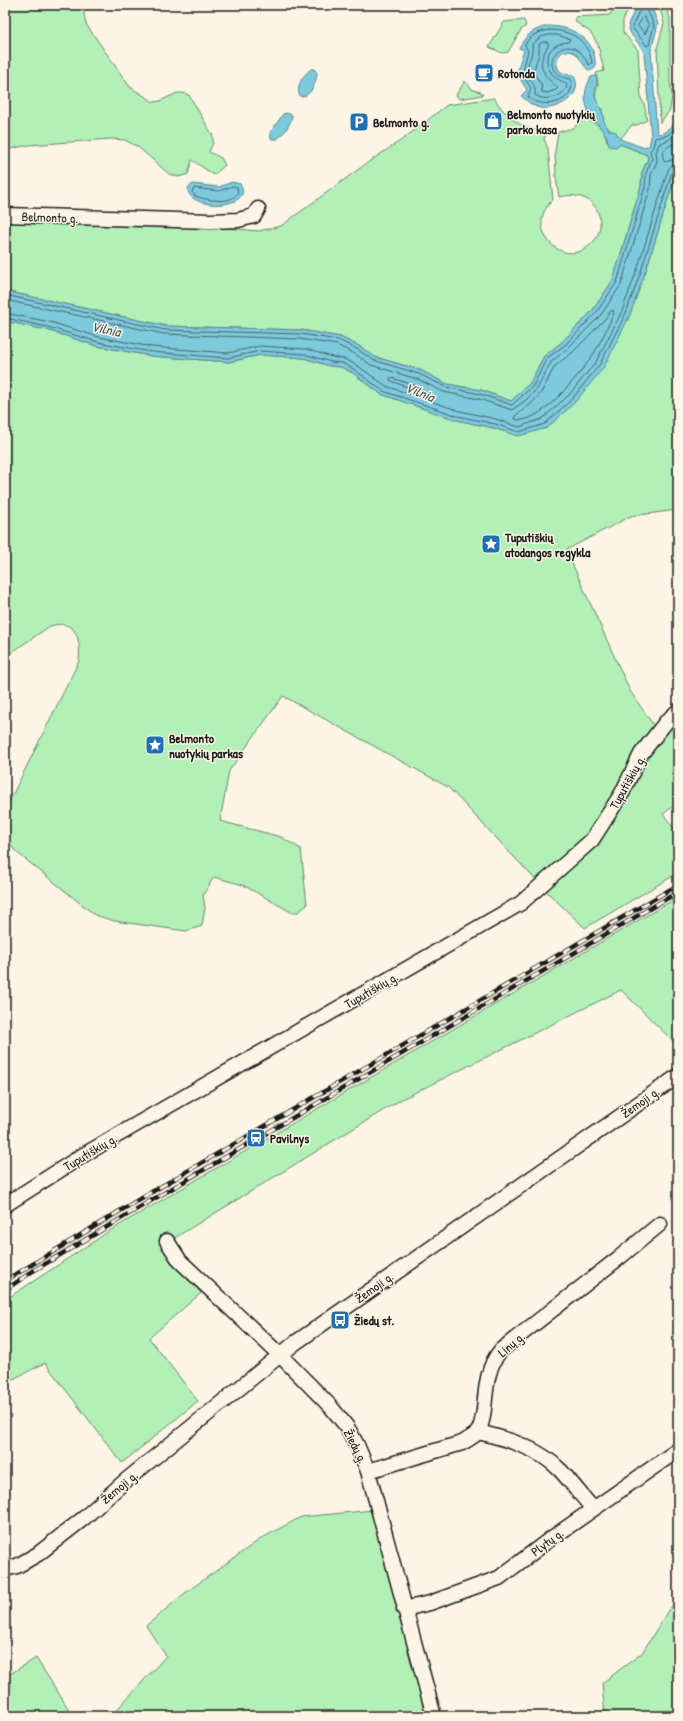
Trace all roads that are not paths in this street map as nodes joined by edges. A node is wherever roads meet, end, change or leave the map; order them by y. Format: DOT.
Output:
graph roads {
  1 [pos="258,209"];
  2 [pos="5,215"];
  3 [pos="678,711"];
  4 [pos="678,1076"];
  5 [pos="5,1205"];
  6 [pos="660,1224"];
  7 [pos="167,1241"];
  8 [pos="281,1356"];
  9 [pos="478,1432"];
  10 [pos="678,1450"];
  11 [pos="368,1471"];
  12 [pos="593,1509"];
  13 [pos="5,1569"];
  14 [pos="404,1609"];
  15 [pos="434,1716"];
  1 -- 2 [label="street, Belmonto g."];
  3 -- 5 [label="street, Tuputiškių g."];
  4 -- 8 [label="street, Žemoji g."];
  6 -- 9 [label="street, Linų g."];
  7 -- 8 [label="street, Žiedų g."];
  8 -- 11 [label="street, Žiedų g."];
  8 -- 13 [label="street, Žemoji g."];
  9 -- 11 [label="street"];
  9 -- 12 [label="street"];
  10 -- 12 [label="street, Plytų g."];
  11 -- 14 [label="street, Žiedų g."];
  12 -- 14 [label="street, Plytų g."];
  14 -- 15 [label="street, Žiedų g."];
}
